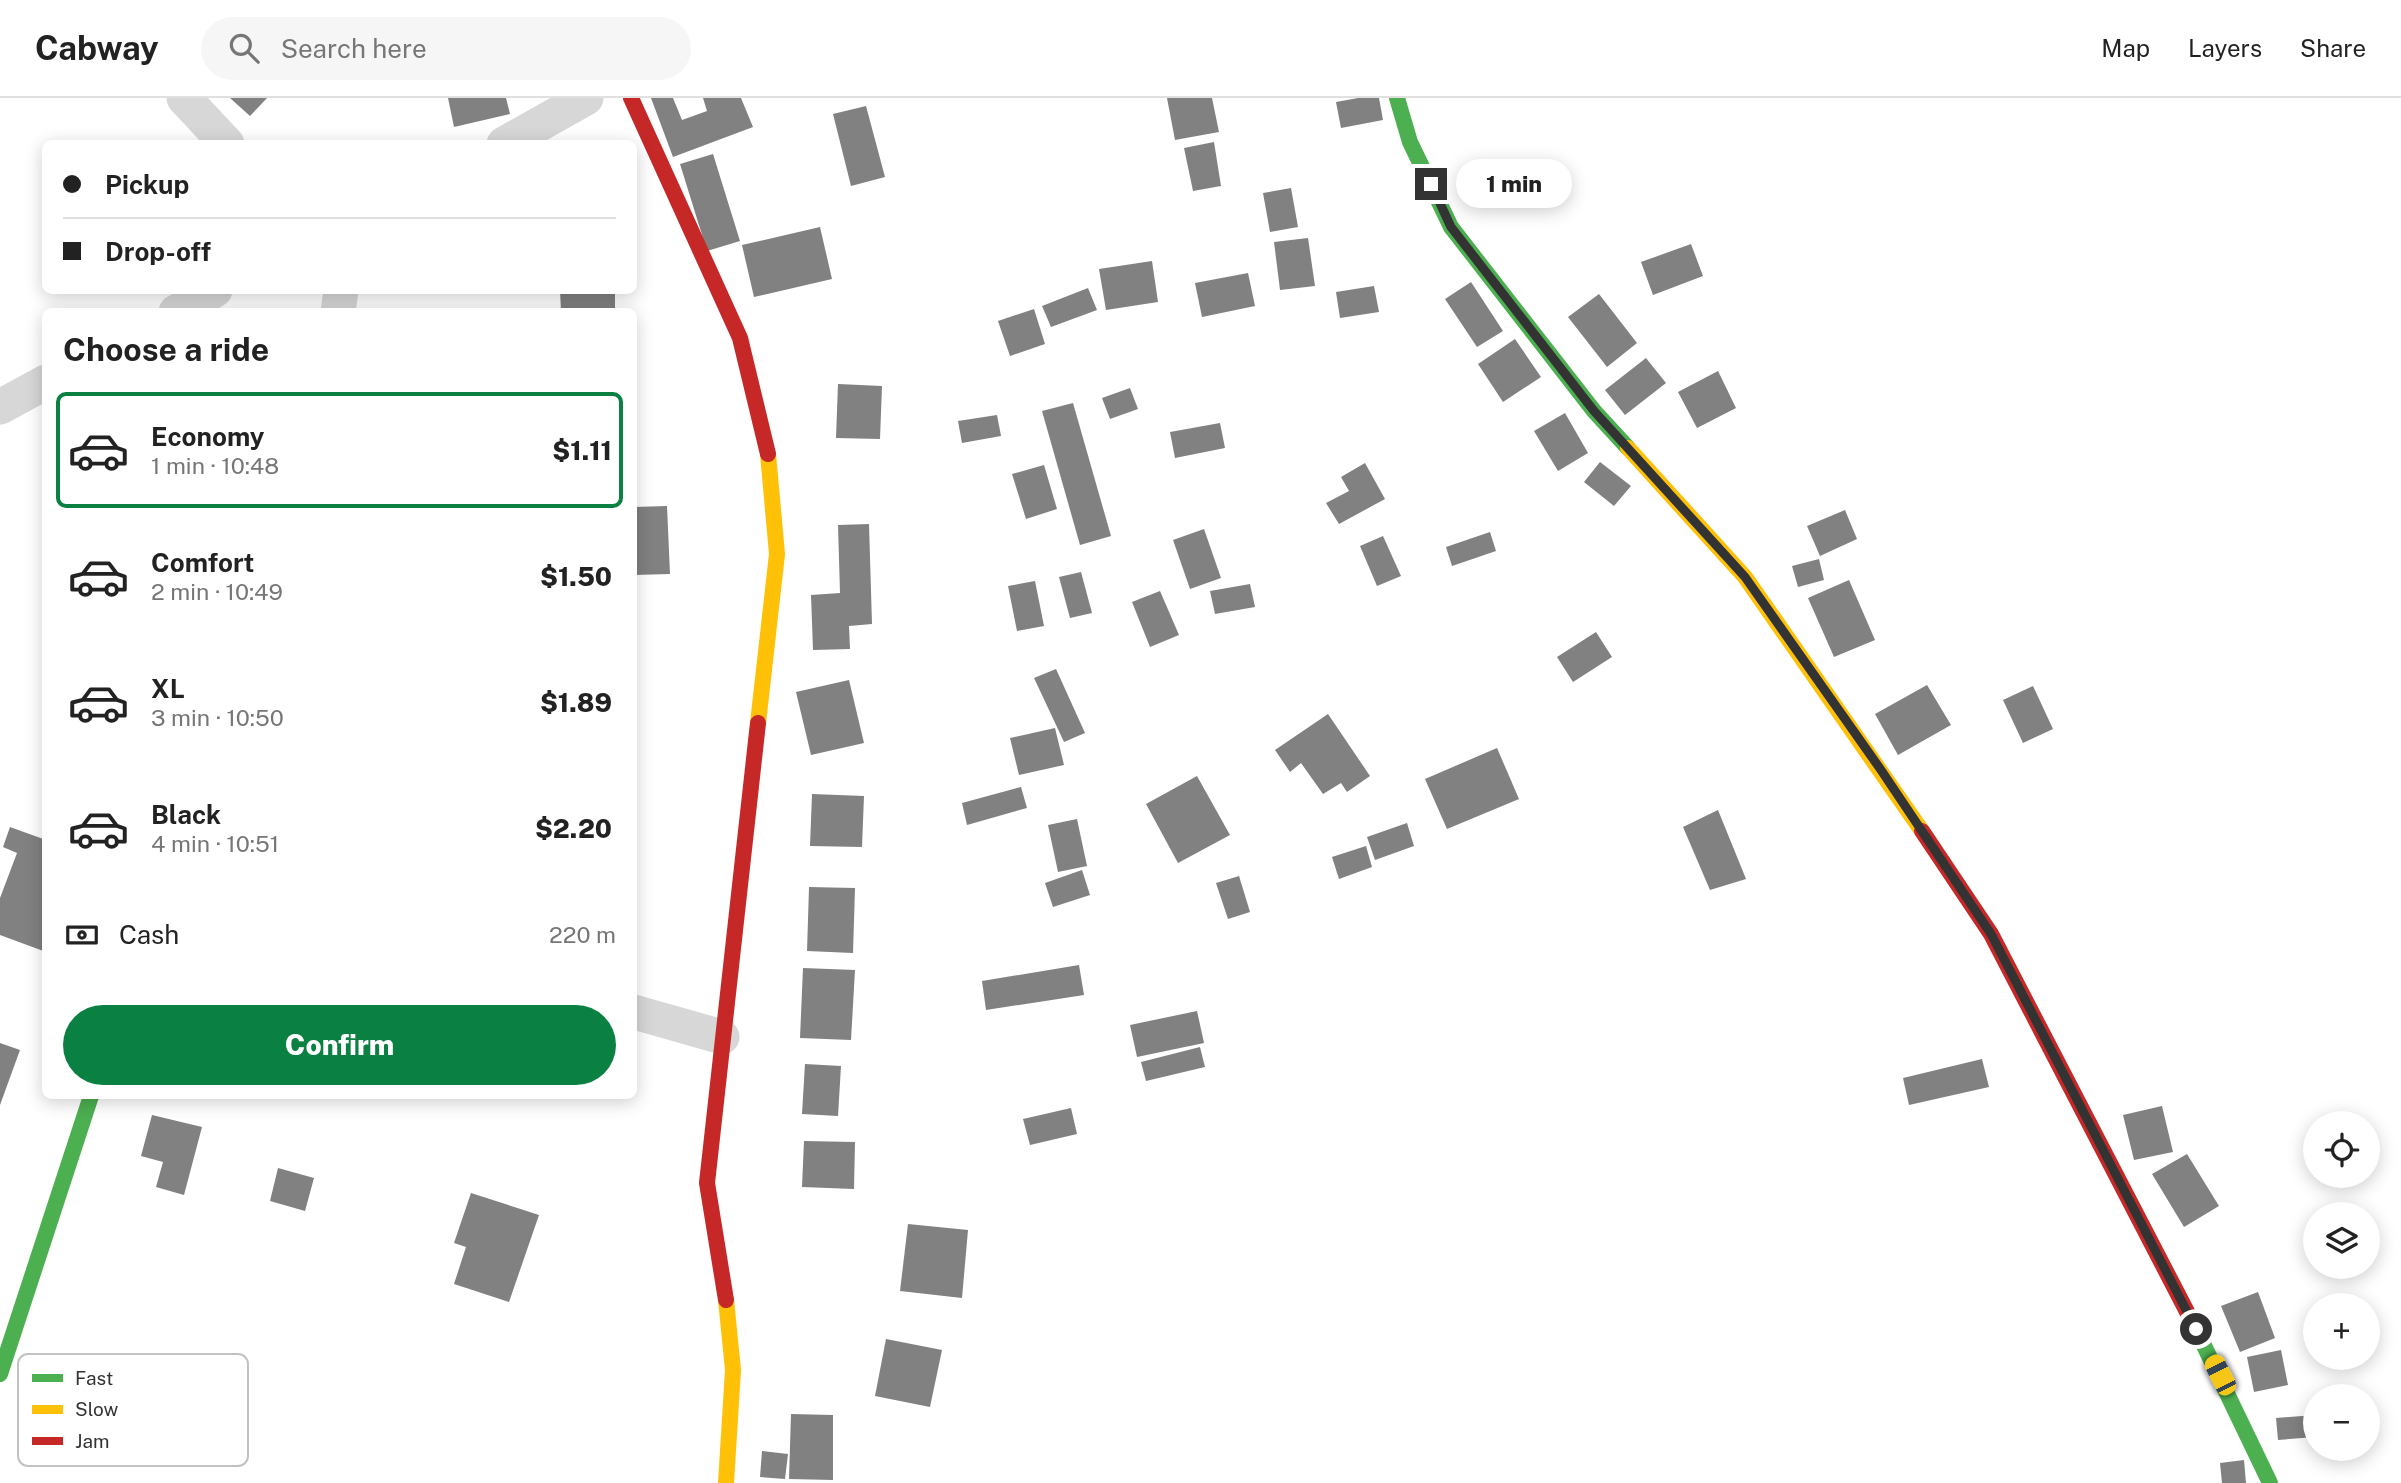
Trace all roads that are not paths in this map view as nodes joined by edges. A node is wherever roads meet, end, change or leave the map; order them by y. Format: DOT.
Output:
graph roads {
  1 [pos="184,98"];
  2 [pos="586,98"];
  3 [pos="631,98"];
  4 [pos="1397,98"];
  5 [pos="223,140"];
  6 [pos="511,140"];
  7 [pos="208,294"];
  8 [pos="183,308"];
  9 [pos="42,384"];
  10 [pos="0,407"];
  11 [pos="637,1013"];
  12 [pos="722,1037"];
  13 [pos="90,1099"];
  14 [pos="0,1374"];
  15 [pos="726,1483"];
  16 [pos="2270,1483"];
  1 -- 5 [label="street"];
  2 -- 6 [label="street"];
  3 -- 12 [label="street"];
  4 -- 16 [label="street"];
  7 -- 8 [label="street"];
  9 -- 10 [label="street"];
  11 -- 12 [label="street"];
  12 -- 15 [label="street"];
  13 -- 14 [label="street"];
}
